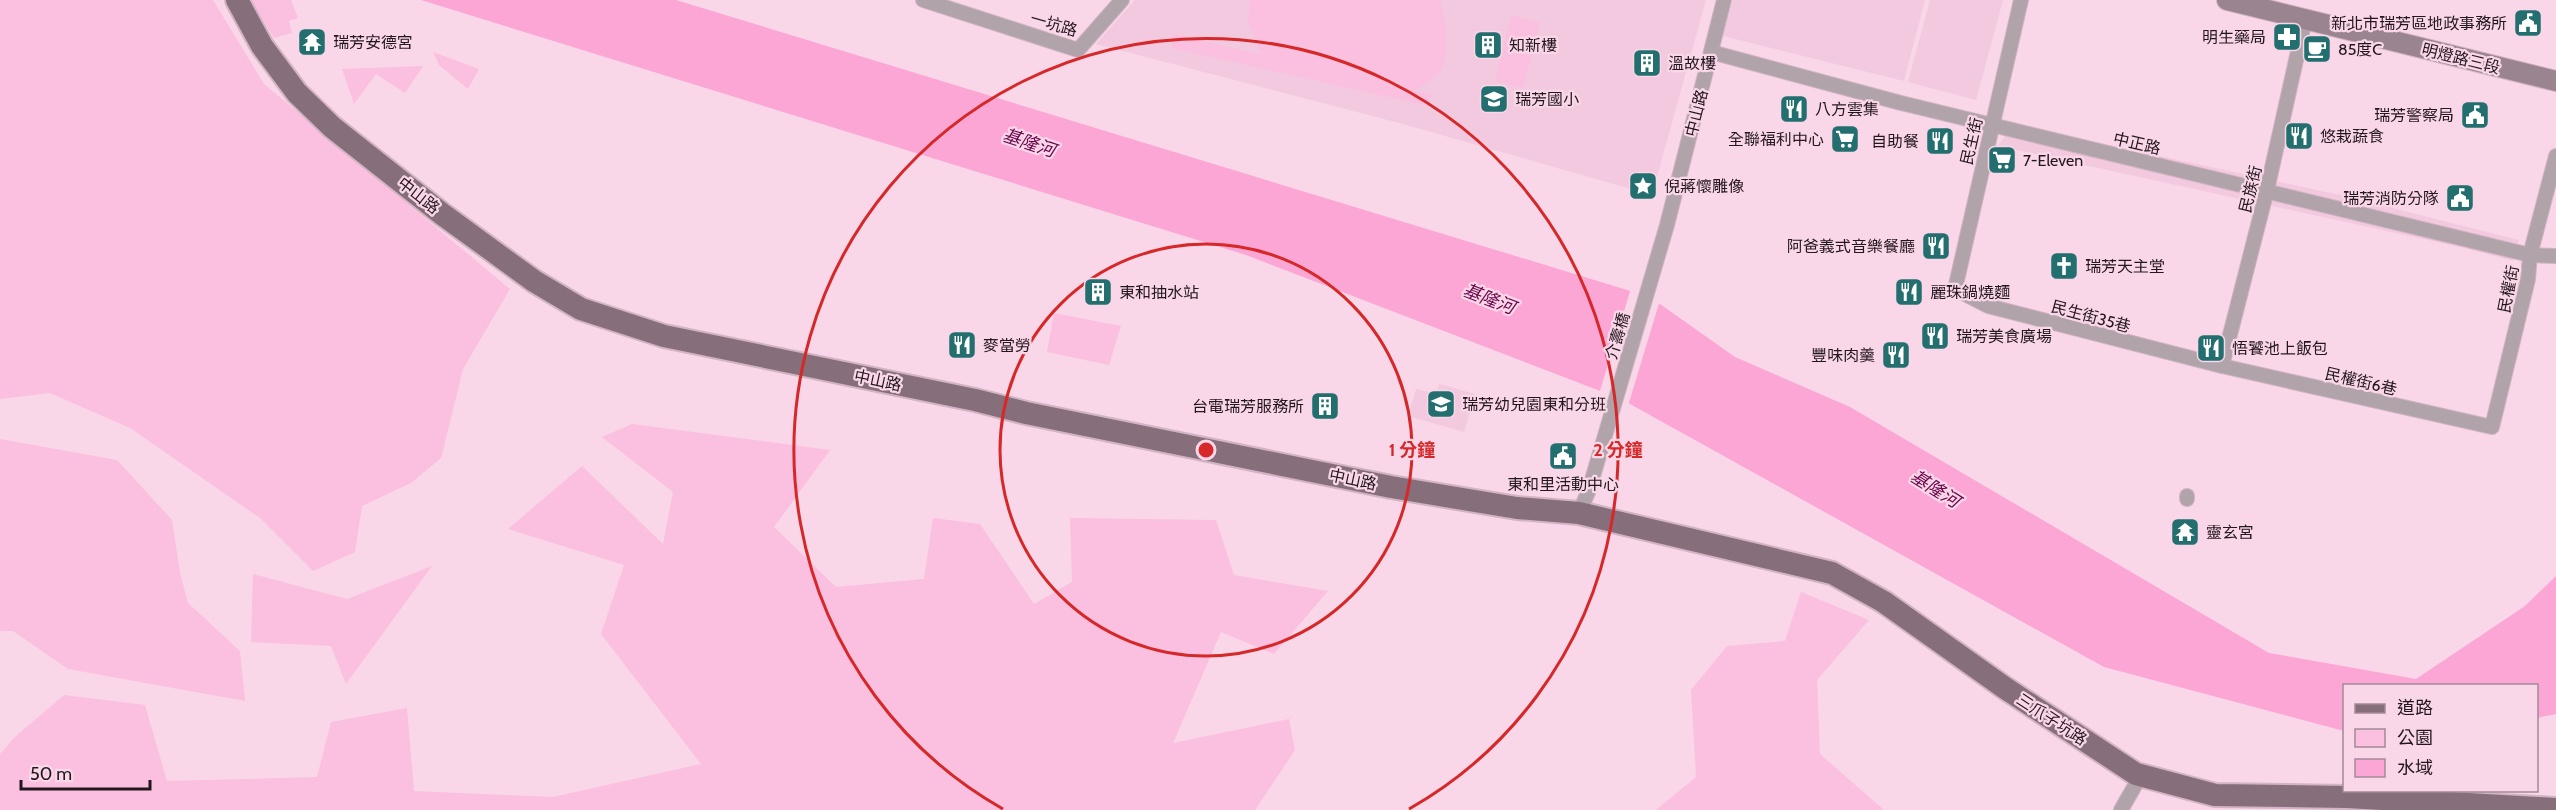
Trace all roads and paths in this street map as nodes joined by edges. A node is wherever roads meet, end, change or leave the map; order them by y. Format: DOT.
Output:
graph roads {
  1 [pos="237,0"];
  2 [pos="923,0"];
  3 [pos="1122,0"];
  4 [pos="1724,0"];
  5 [pos="2021,0"];
  6 [pos="2227,0"];
  7 [pos="2305,20"];
  8 [pos="1711,52"];
  9 [pos="2556,81"];
  10 [pos="1991,125"];
  11 [pos="2556,156"];
  12 [pos="2267,190"];
  13 [pos="1667,225"];
  14 [pos="2530,255"];
  15 [pos="2556,256"];
  16 [pos="1955,289"];
  17 [pos="2222,366"];
  18 [pos="2492,427"];
  19 [pos="1579,513"];
  20 [pos="2141,775"];
  21 [pos="2556,809"];
  22 [pos="2121,810"];
  1 -- 19 [label="main road, 中山路"];
  2 -- 3 [label="street, 一坑路"];
  4 -- 8 [label="street, 中山路"];
  5 -- 10 [label="street, 民生街"];
  6 -- 7 [label="street, 明燈路三段"];
  7 -- 9 [label="street, 明燈路三段"];
  7 -- 12 [label="street, 民族街"];
  8 -- 10 [label="street, 中正路"];
  8 -- 13 [label="street, 中山路"];
  10 -- 12 [label="street, 中正路"];
  10 -- 16 [label="street, 民生街"];
  11 -- 14 [label="street, 民權街"];
  12 -- 14 [label="street, 中正路"];
  12 -- 17 [label="street, 民族街"];
  13 -- 19 [label="street, 介壽橋"];
  14 -- 15 [label="street, 中正路"];
  14 -- 18 [label="street, 民權街"];
  16 -- 17 [label="street, 民生街35巷"];
  17 -- 18 [label="street, 民權街6巷"];
  19 -- 20 [label="main road, 三爪子坑路"];
  20 -- 21 [label="main road, 三爪子坑路"];
  20 -- 22 [label="street"];
}
